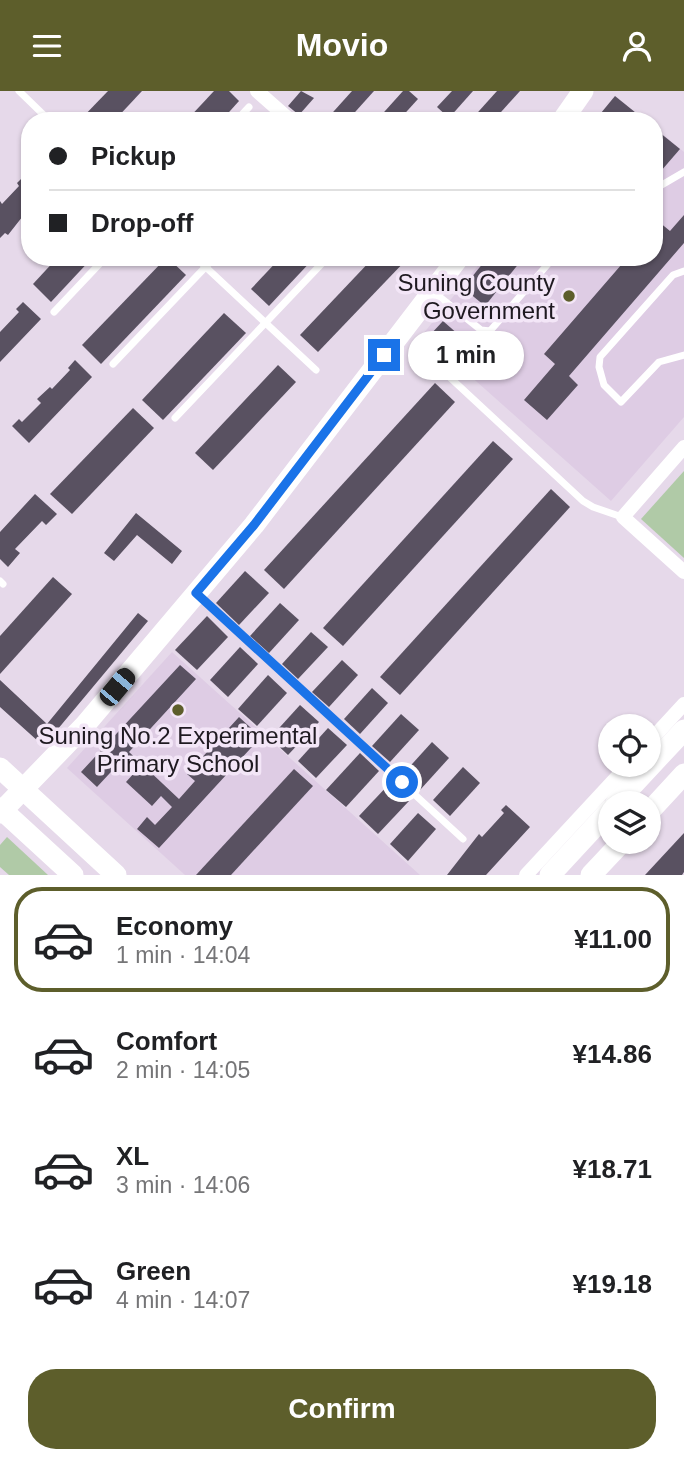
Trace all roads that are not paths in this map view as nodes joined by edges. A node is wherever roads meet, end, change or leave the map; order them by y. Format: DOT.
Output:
graph roads {
  1 [pos="19,91"];
  2 [pos="257,91"];
  3 [pos="583,91"];
  4 [pos="249,107"];
  5 [pos="41,112"];
  6 [pos="244,112"];
  7 [pos="281,112"];
  8 [pos="568,112"];
  9 [pos="684,172"];
  10 [pos="663,184"];
  11 [pos="97,266"];
  12 [pos="319,266"];
  13 [pos="452,266"];
  14 [pos="546,266"];
  15 [pos="206,267"];
  16 [pos="684,271"];
  17 [pos="433,291"];
  18 [pos="54,312"];
  19 [pos="265,323"];
  20 [pos="684,355"];
  21 [pos="430,359"];
  22 [pos="113,364"];
  23 [pos="316,370"];
  24 [pos="175,418"];
  25 [pos="684,447"];
  26 [pos="623,517"];
  27 [pos="684,572"];
  28 [pos="196,593"];
  29 [pos="684,704"];
  30 [pos="661,729"];
  31 [pos="684,730"];
  32 [pos="0,768"];
  33 [pos="684,774"];
  34 [pos="617,777"];
  35 [pos="23,789"];
  36 [pos="627,791"];
  37 [pos="661,799"];
  38 [pos="1,810"];
  39 [pos="598,823"];
  40 [pos="463,839"];
  41 [pos="611,854"];
  42 [pos="73,875"];
  43 [pos="116,875"];
  44 [pos="526,875"];
  45 [pos="550,875"];
  46 [pos="591,875"];
  1 -- 5 [label="lane"];
  2 -- 7 [label="street"];
  3 -- 8 [label="street"];
  4 -- 6 [label="lane"];
  9 -- 10 [label="lane"];
  11 -- 18 [label="lane"];
  12 -- 19 [label="lane"];
  13 -- 17 [label="street"];
  14 -- 17 [label="lane"];
  15 -- 19 [label="lane"];
  15 -- 22 [label="lane"];
  16 -- 20 [label="lane"];
  17 -- 28 [label="street"];
  19 -- 23 [label="lane"];
  19 -- 24 [label="lane"];
  21 -- 26 [label="lane"];
  25 -- 26 [label="street"];
  26 -- 27 [label="street"];
  28 -- 35 [label="street"];
  28 -- 40 [label="lane"];
  29 -- 30 [label="street"];
  31 -- 36 [label="street"];
  32 -- 35 [label="street"];
  33 -- 37 [label="street"];
  34 -- 44 [label="street"];
  35 -- 38 [label="street"];
  35 -- 43 [label="street"];
  38 -- 42 [label="street"];
  39 -- 45 [label="street"];
  41 -- 46 [label="street"];
}
